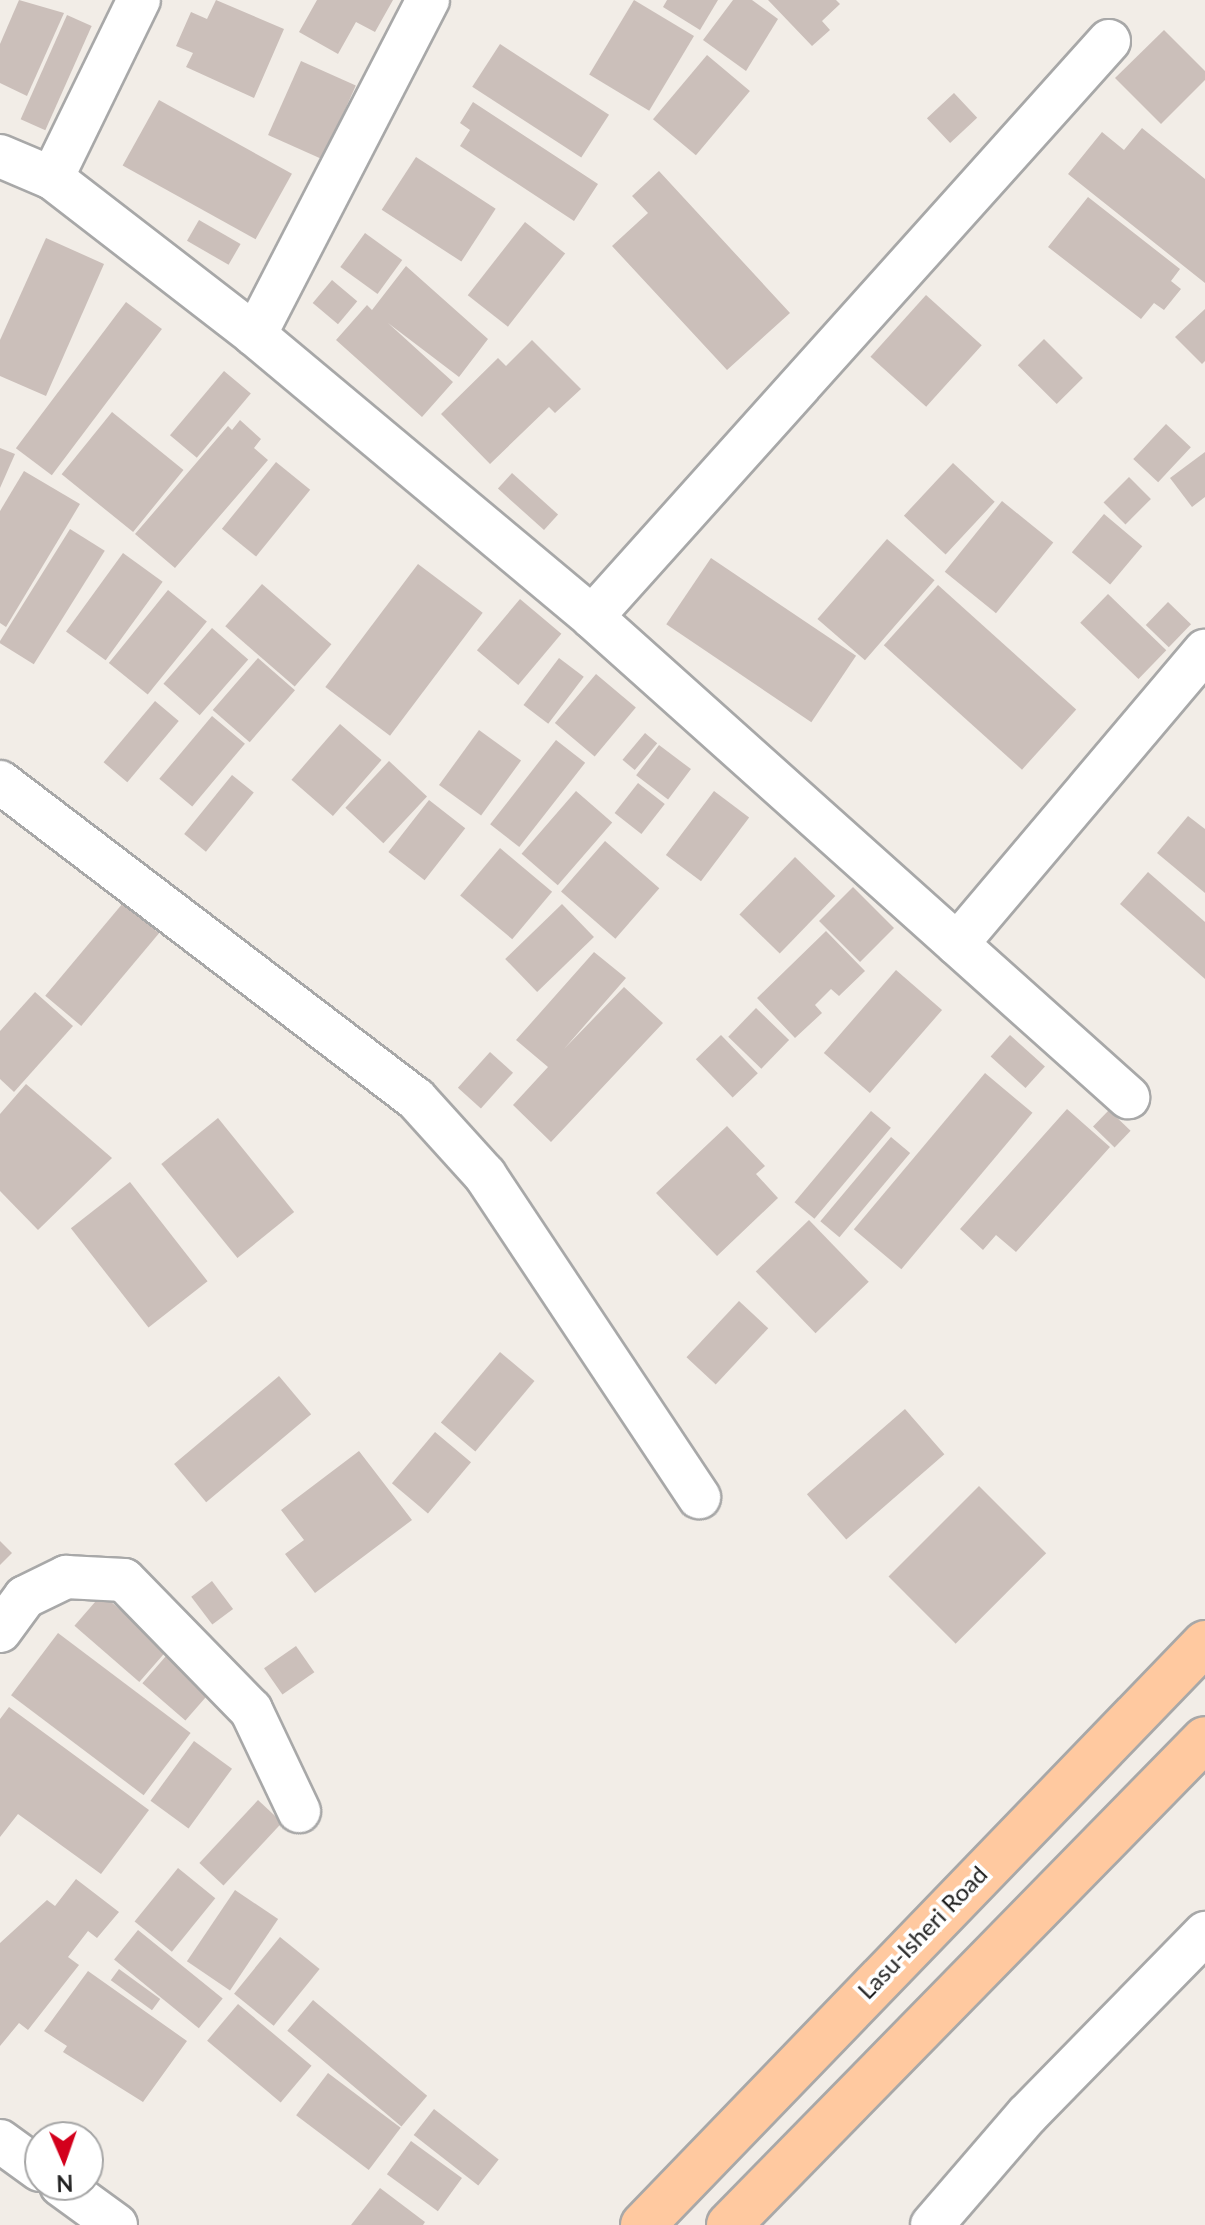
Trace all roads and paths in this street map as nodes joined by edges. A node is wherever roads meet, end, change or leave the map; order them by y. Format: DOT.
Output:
graph roads {
  1 [pos="139,0"];
  2 [pos="428,0"];
  3 [pos="1109,41"];
  4 [pos="0,156"];
  5 [pos="52,178"];
  6 [pos="255,335"];
  7 [pos="592,617"];
  8 [pos="1205,651"];
  9 [pos="0,782"];
  10 [pos="957,944"];
  11 [pos="1128,1097"];
  12 [pos="699,1497"];
  13 [pos="0,1631"];
  14 [pos="1205,1643"];
  15 [pos="1205,1739"];
  16 [pos="299,1811"];
  17 [pos="1205,1933"];
  18 [pos="0,2141"];
  19 [pos="24,2158"];
  20 [pos="83,2201"];
  21 [pos="116,2225"];
  22 [pos="643,2225"];
  23 [pos="729,2225"];
  24 [pos="932,2225"];
  1 -- 5 [label="street"];
  2 -- 6 [label="street"];
  3 -- 7 [label="street"];
  4 -- 5 [label="street"];
  5 -- 6 [label="street"];
  6 -- 7 [label="street"];
  7 -- 10 [label="street"];
  8 -- 10 [label="street"];
  9 -- 12 [label="street"];
  10 -- 11 [label="street"];
  13 -- 16 [label="street"];
  14 -- 22 [label="main road, Lasu-Isheri Road"];
  15 -- 23 [label="main road"];
  17 -- 24 [label="street"];
  18 -- 19 [label="street"];
  20 -- 21 [label="street"];
}
